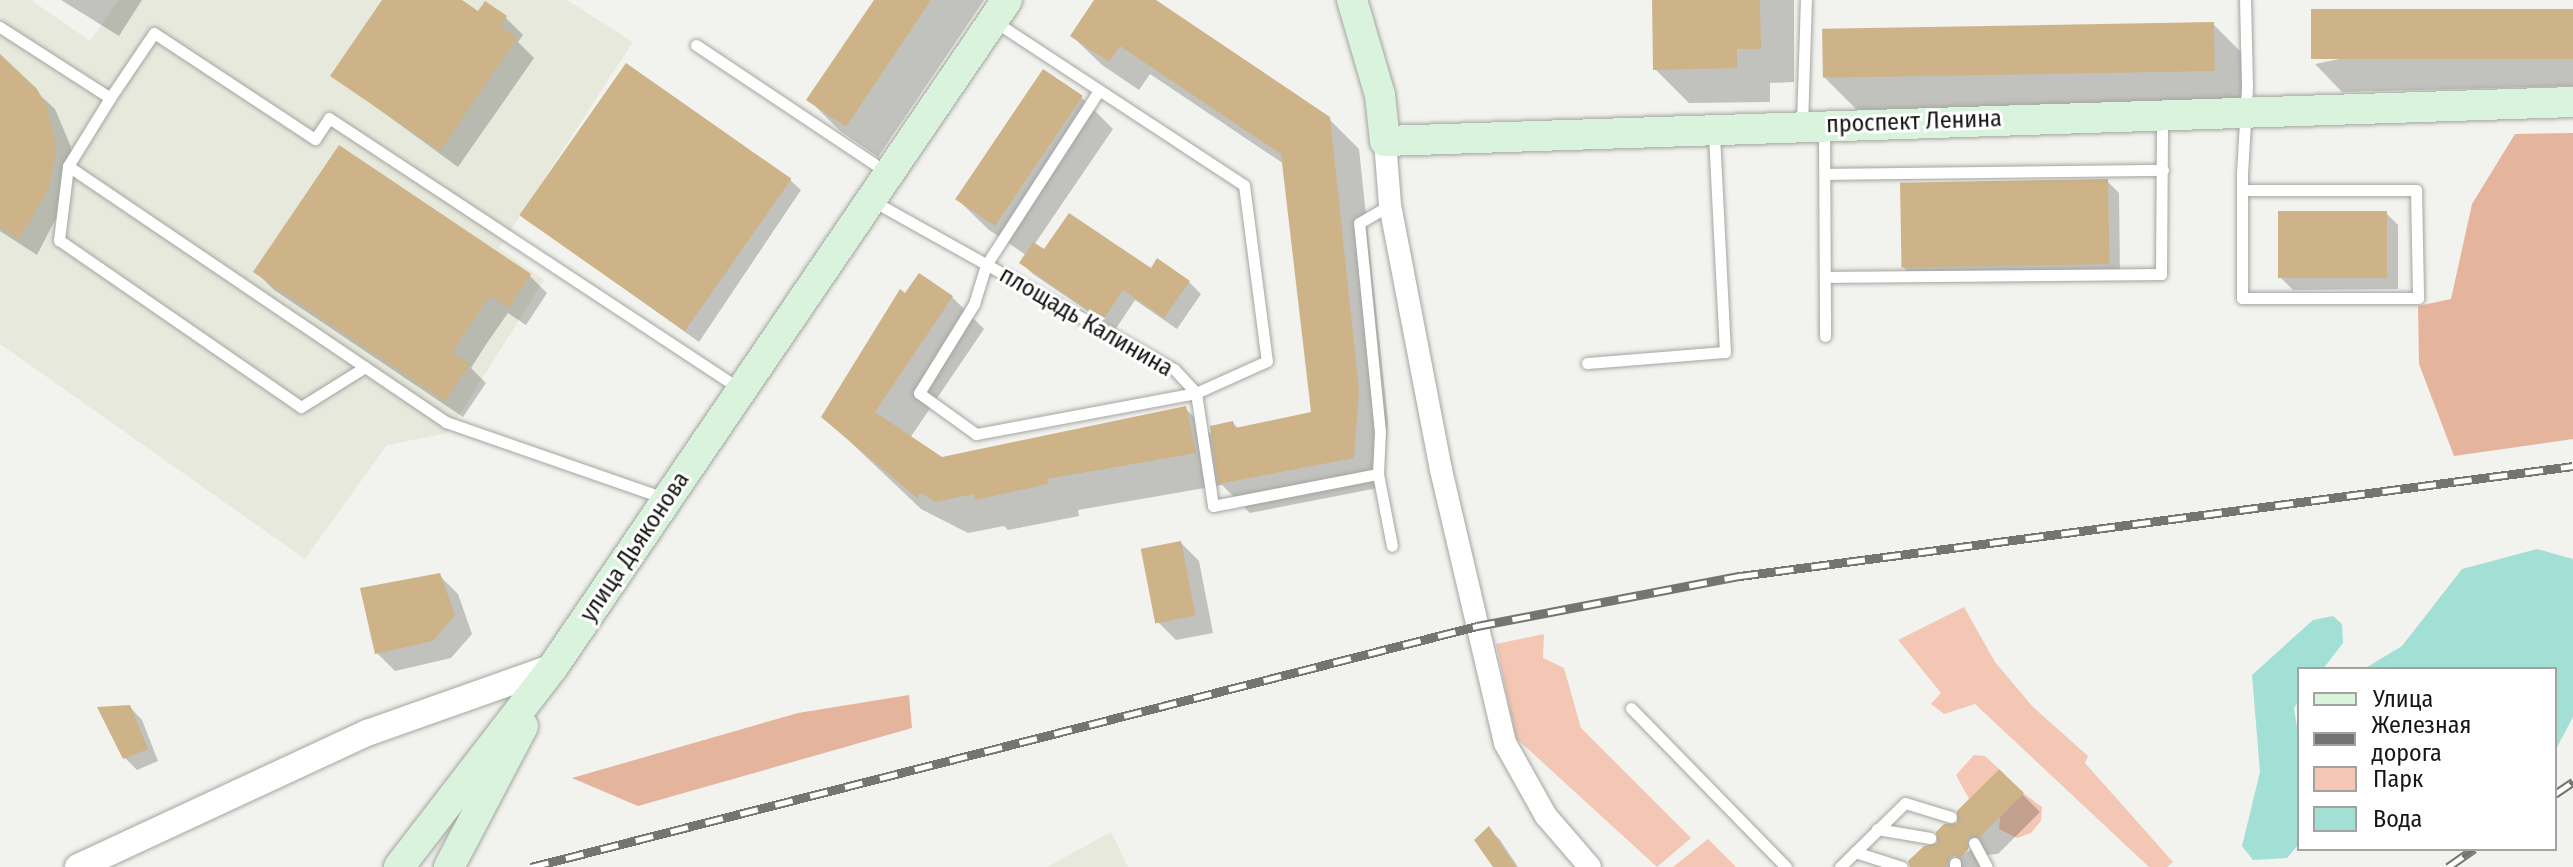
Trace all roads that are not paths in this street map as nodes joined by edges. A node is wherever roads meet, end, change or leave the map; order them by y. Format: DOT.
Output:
graph roads {
  1 [pos="1806,0"];
  2 [pos="2245,0"];
  3 [pos="1351,5"];
  4 [pos="1000,10"];
  5 [pos="0,27"];
  6 [pos="696,45"];
  7 [pos="1099,90"];
  8 [pos="110,98"];
  9 [pos="2573,102"];
  10 [pos="2246,112"];
  11 [pos="2162,114"];
  12 [pos="1813,125"];
  13 [pos="1713,129"];
  14 [pos="1385,141"];
  15 [pos="68,166"];
  16 [pos="2163,170"];
  17 [pos="889,174"];
  18 [pos="1825,174"];
  19 [pos="2242,190"];
  20 [pos="871,200"];
  21 [pos="1390,205"];
  22 [pos="986,265"];
  23 [pos="1825,277"];
  24 [pos="1825,336"];
  25 [pos="1587,363"];
  26 [pos="365,367"];
  27 [pos="741,390"];
  28 [pos="1196,393"];
  29 [pos="1378,474"];
  30 [pos="668,499"];
  31 [pos="1392,546"];
  32 [pos="553,667"];
  33 [pos="1631,708"];
  34 [pos="1951,817"];
  35 [pos="1877,829"];
  36 [pos="1930,838"];
  37 [pos="1974,843"];
  38 [pos="1855,852"];
  39 [pos="78,867"];
  40 [pos="399,867"];
  41 [pos="449,867"];
  42 [pos="1590,867"];
  43 [pos="1786,867"];
  44 [pos="1840,867"];
  45 [pos="1902,867"];
  46 [pos="1987,867"];
  1 -- 12 [label="lane"];
  2 -- 10 [label="lane"];
  3 -- 14 [label="main road"];
  4 -- 7 [label="lane"];
  4 -- 17 [label="main road, улица Дьяконова"];
  5 -- 8 [label="lane"];
  6 -- 17 [label="lane"];
  7 -- 22 [label="lane"];
  7 -- 28 [label="lane"];
  8 -- 15 [label="lane"];
  8 -- 27 [label="lane"];
  9 -- 10 [label="main road, проспект Ленина"];
  10 -- 11 [label="main road, проспект Ленина"];
  10 -- 19 [label="lane"];
  11 -- 12 [label="main road, проспект Ленина"];
  11 -- 16 [label="lane"];
  12 -- 13 [label="main road, проспект Ленина"];
  12 -- 18 [label="lane"];
  13 -- 14 [label="main road, проспект Ленина"];
  13 -- 25 [label="lane"];
  14 -- 21 [label="street"];
  15 -- 26 [label="lane"];
  15 -- 26 [label="lane"];
  16 -- 18 [label="lane"];
  16 -- 23 [label="lane"];
  17 -- 20 [label="main road, улица Дьяконова"];
  18 -- 23 [label="lane"];
  19 -- 19 [label="lane"];
  20 -- 22 [label="lane, площадь Калинина"];
  20 -- 27 [label="main road, улица Дьяконова"];
  21 -- 29 [label="lane"];
  21 -- 42 [label="street"];
  22 -- 28 [label="lane, площадь Калинина"];
  22 -- 28 [label="lane"];
  23 -- 24 [label="lane"];
  26 -- 30 [label="lane"];
  27 -- 30 [label="main road, улица Дьяконова"];
  28 -- 29 [label="lane, площадь Калинина"];
  29 -- 31 [label="lane"];
  30 -- 32 [label="main road, улица Дьяконова"];
  32 -- 39 [label="street"];
  32 -- 40 [label="main road"];
  32 -- 41 [label="main road"];
  33 -- 43 [label="lane"];
  34 -- 35 [label="lane"];
  35 -- 36 [label="lane"];
  35 -- 38 [label="lane"];
  37 -- 46 [label="lane"];
  38 -- 44 [label="lane"];
  38 -- 45 [label="lane"];
}
